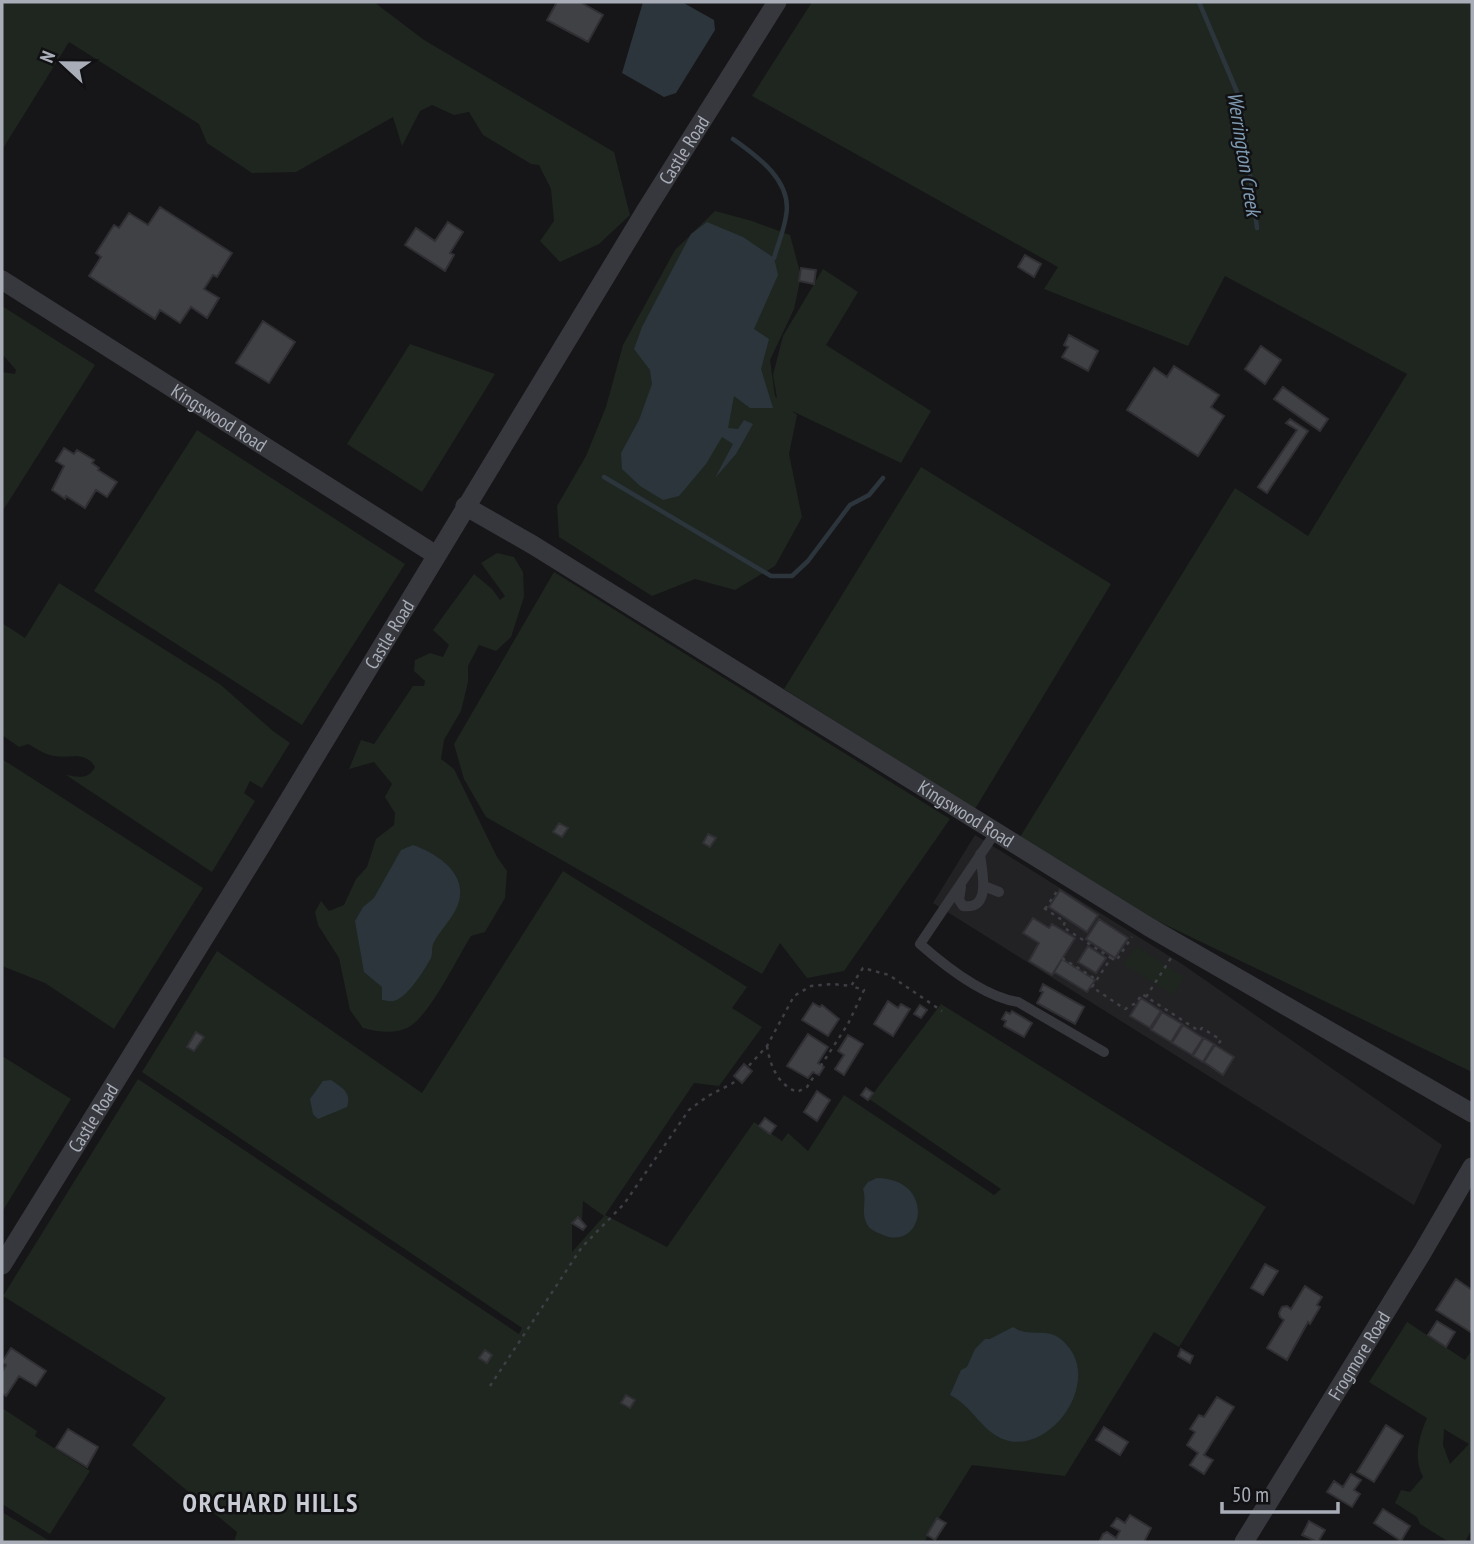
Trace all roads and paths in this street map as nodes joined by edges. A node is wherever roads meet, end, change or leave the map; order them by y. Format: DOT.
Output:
graph roads {
  1 [pos="777,2"];
  2 [pos="2,279"];
  3 [pos="465,506"];
  4 [pos="436,555"];
  5 [pos="995,833"];
  6 [pos="980,855"];
  7 [pos="965,878"];
  8 [pos="984,886"];
  9 [pos="1059,887"];
  10 [pos="999,892"];
  11 [pos="1132,937"];
  12 [pos="1171,957"];
  13 [pos="1062,958"];
  14 [pos="1111,958"];
  15 [pos="1097,980"];
  16 [pos="851,986"];
  17 [pos="1146,997"];
  18 [pos="942,1011"];
  19 [pos="767,1046"];
  20 [pos="1217,1046"];
  21 [pos="1104,1052"];
  22 [pos="1472,1113"];
  23 [pos="1472,1167"];
  24 [pos="2,1265"];
  25 [pos="490,1386"];
  26 [pos="1244,1542"];
  1 -- 3 [label="street, Castle Road"];
  2 -- 4 [label="street, Kingswood Road"];
  3 -- 4 [label="street, Castle Road"];
  3 -- 5 [label="street, Kingswood Road"];
  4 -- 24 [label="street, Castle Road"];
  5 -- 6 [label="lane"];
  5 -- 22 [label="street, Kingswood Road"];
  6 -- 7 [label="lane"];
  6 -- 8 [label="lane"];
  7 -- 8 [label="lane"];
  7 -- 21 [label="lane"];
  8 -- 10 [label="lane"];
  9 -- 14 [label="path"];
  11 -- 14 [label="path"];
  12 -- 17 [label="path"];
  13 -- 15 [label="path"];
  14 -- 15 [label="path"];
  15 -- 17 [label="path"];
  16 -- 18 [label="path"];
  16 -- 19 [label="path"];
  16 -- 19 [label="path"];
  17 -- 20 [label="path"];
  19 -- 25 [label="path"];
  23 -- 26 [label="street, Frogmore Road"];
}
